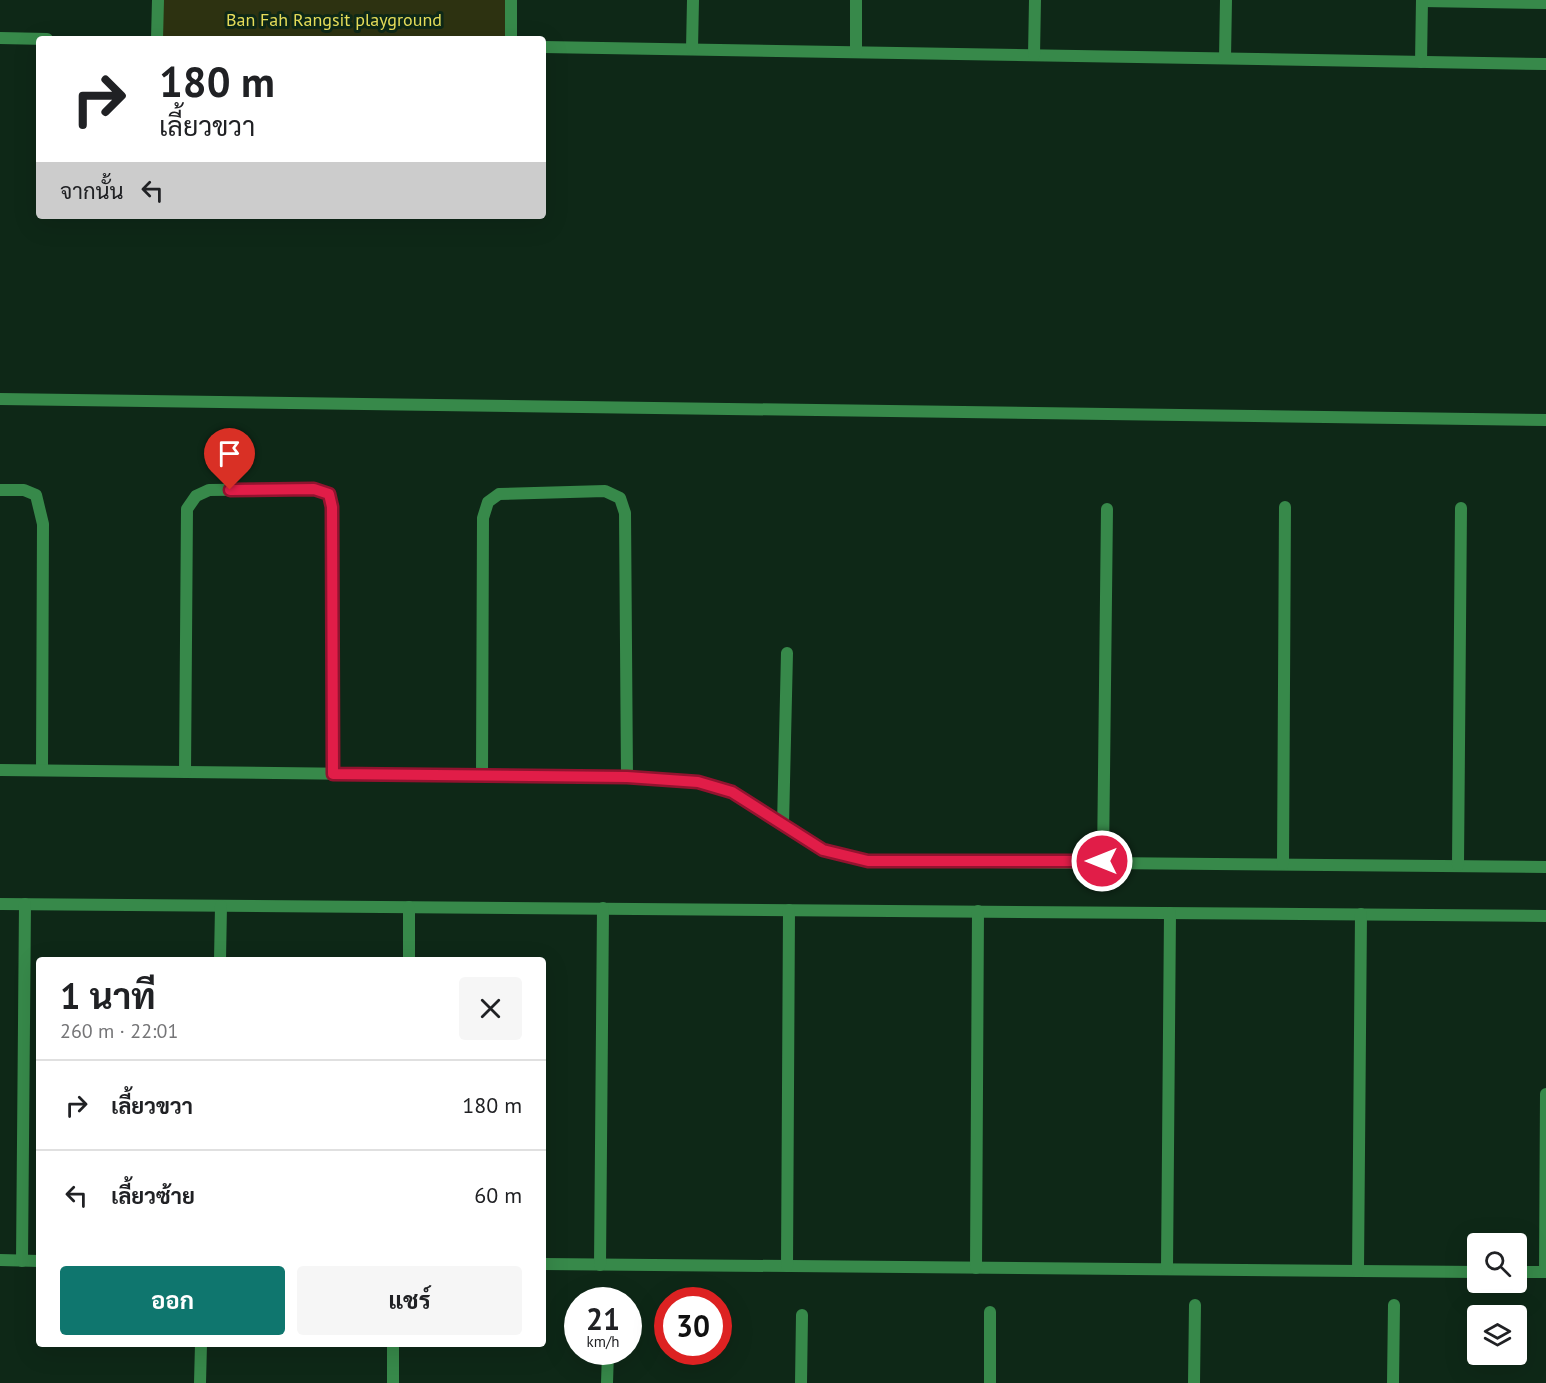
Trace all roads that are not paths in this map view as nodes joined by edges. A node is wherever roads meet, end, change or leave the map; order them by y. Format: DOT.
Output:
graph roads {
  1 [pos="158,0"];
  2 [pos="512,0"];
  3 [pos="693,0"];
  4 [pos="856,0"];
  5 [pos="1035,0"];
  6 [pos="1226,0"];
  7 [pos="1422,0"];
  8 [pos="1546,3"];
  9 [pos="157,36"];
  10 [pos="511,36"];
  11 [pos="0,38"];
  12 [pos="36,39"];
  13 [pos="546,47"];
  14 [pos="692,49"];
  15 [pos="855,52"];
  16 [pos="1034,55"];
  17 [pos="1225,58"];
  18 [pos="1420,62"];
  19 [pos="1546,63"];
  20 [pos="0,399"];
  21 [pos="1546,420"];
  22 [pos="0,490"];
  23 [pos="1285,507"];
  24 [pos="1461,508"];
  25 [pos="1107,509"];
  26 [pos="787,653"];
  27 [pos="0,770"];
  28 [pos="42,770"];
  29 [pos="185,772"];
  30 [pos="333,774"];
  31 [pos="482,776"];
  32 [pos="627,777"];
  33 [pos="783,825"];
  34 [pos="1102,861"];
  35 [pos="1283,864"];
  36 [pos="1458,866"];
  37 [pos="1546,867"];
  38 [pos="0,903"];
  39 [pos="25,904"];
  40 [pos="220,906"];
  41 [pos="409,907"];
  42 [pos="603,909"];
  43 [pos="789,910"];
  44 [pos="978,911"];
  45 [pos="1170,913"];
  46 [pos="1361,914"];
  47 [pos="1546,916"];
  48 [pos="220,957"];
  49 [pos="409,957"];
  50 [pos="1546,1094"];
  51 [pos="0,1260"];
  52 [pos="22,1261"];
  53 [pos="36,1261"];
  54 [pos="546,1264"];
  55 [pos="600,1265"];
  56 [pos="787,1266"];
  57 [pos="976,1268"];
  58 [pos="1167,1269"];
  59 [pos="1358,1270"];
  60 [pos="1467,1272"];
  61 [pos="1527,1272"];
  62 [pos="1545,1272"];
  63 [pos="1195,1305"];
  64 [pos="1394,1305"];
  65 [pos="990,1312"];
  66 [pos="802,1314"];
  67 [pos="201,1347"];
  68 [pos="393,1347"];
  69 [pos="608,1365"];
  70 [pos="200,1383"];
  71 [pos="393,1383"];
  72 [pos="607,1383"];
  73 [pos="801,1383"];
  74 [pos="990,1383"];
  75 [pos="1194,1383"];
  76 [pos="1393,1383"];
  1 -- 9 [label="street"];
  2 -- 10 [label="street"];
  3 -- 14 [label="street"];
  4 -- 15 [label="street"];
  5 -- 16 [label="street"];
  6 -- 17 [label="street"];
  7 -- 8 [label="street"];
  7 -- 18 [label="street"];
  11 -- 12 [label="street"];
  13 -- 14 [label="street"];
  14 -- 15 [label="street"];
  15 -- 16 [label="street"];
  16 -- 17 [label="street"];
  17 -- 18 [label="street"];
  18 -- 19 [label="street"];
  20 -- 21 [label="street"];
  22 -- 28 [label="street"];
  23 -- 35 [label="street"];
  24 -- 36 [label="street"];
  25 -- 34 [label="street"];
  26 -- 33 [label="street"];
  27 -- 28 [label="street"];
  28 -- 29 [label="street"];
  29 -- 30 [label="street"];
  29 -- 30 [label="street"];
  30 -- 31 [label="street"];
  31 -- 32 [label="street"];
  31 -- 32 [label="street"];
  32 -- 33 [label="street"];
  33 -- 34 [label="street"];
  34 -- 35 [label="street"];
  35 -- 36 [label="street"];
  36 -- 37 [label="street"];
  38 -- 39 [label="street"];
  39 -- 40 [label="street"];
  39 -- 52 [label="street"];
  40 -- 41 [label="street"];
  40 -- 48 [label="street"];
  41 -- 42 [label="street"];
  41 -- 49 [label="street"];
  42 -- 43 [label="street"];
  42 -- 55 [label="street"];
  43 -- 44 [label="street"];
  43 -- 56 [label="street"];
  44 -- 45 [label="street"];
  44 -- 57 [label="street"];
  45 -- 46 [label="street"];
  45 -- 58 [label="street"];
  46 -- 47 [label="street"];
  46 -- 59 [label="street"];
  50 -- 62 [label="street"];
  51 -- 52 [label="street"];
  52 -- 53 [label="street"];
  54 -- 55 [label="street"];
  55 -- 56 [label="street"];
  56 -- 57 [label="street"];
  57 -- 58 [label="street"];
  58 -- 59 [label="street"];
  59 -- 60 [label="street"];
  61 -- 62 [label="street"];
  63 -- 75 [label="street"];
  64 -- 76 [label="street"];
  65 -- 74 [label="street"];
  66 -- 73 [label="street"];
  67 -- 70 [label="street"];
  68 -- 71 [label="street"];
  69 -- 72 [label="street"];
}
